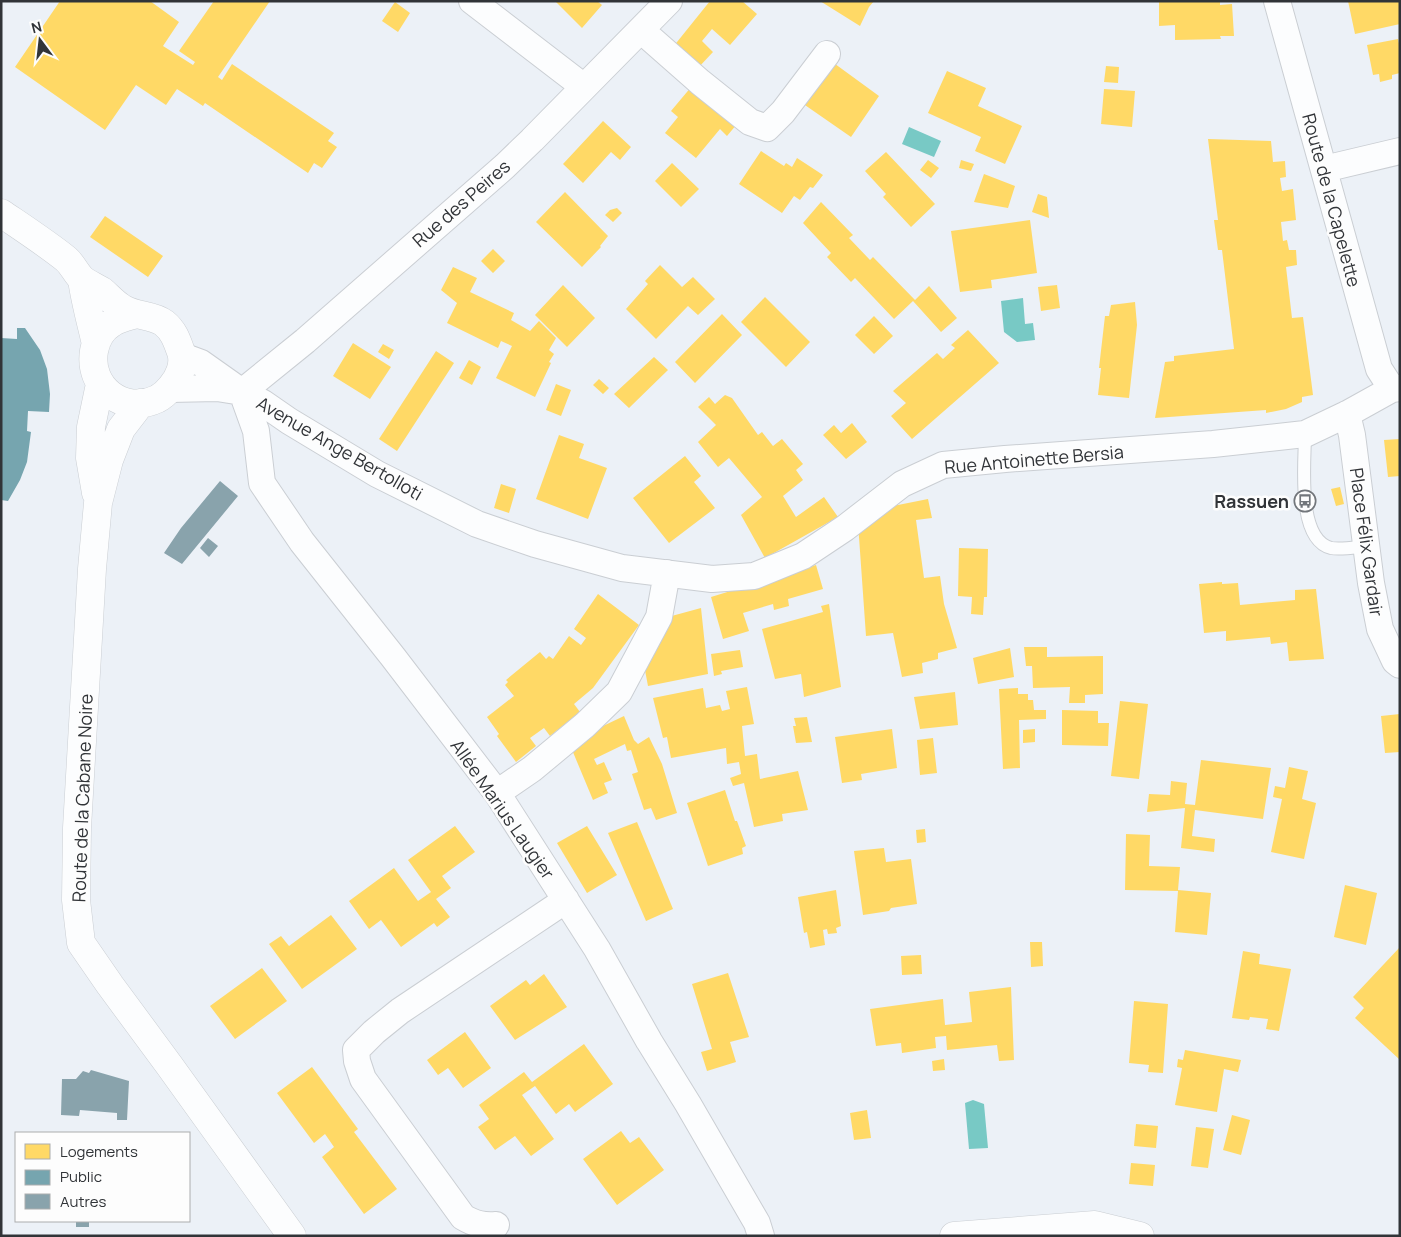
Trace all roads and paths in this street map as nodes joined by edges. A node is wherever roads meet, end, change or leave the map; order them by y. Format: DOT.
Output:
graph roads {
  1 [pos="472,1"];
  2 [pos="669,1"];
  3 [pos="1277,1"];
  4 [pos="642,31"];
  5 [pos="827,54"];
  6 [pos="584,87"];
  7 [pos="1400,151"];
  8 [pos="1324,169"];
  9 [pos="1,213"];
  10 [pos="82,279"];
  11 [pos="133,315"];
  12 [pos="96,344"];
  13 [pos="182,356"];
  14 [pos="100,384"];
  15 [pos="170,389"];
  16 [pos="1396,389"];
  17 [pos="242,392"];
  18 [pos="141,404"];
  19 [pos="1348,414"];
  20 [pos="1304,434"];
  21 [pos="98,503"];
  22 [pos="1366,546"];
  23 [pos="667,574"];
  24 [pos="1400,665"];
  25 [pos="496,793"];
  26 [pos="566,900"];
  27 [pos="496,1225"];
  28 [pos="292,1236"];
  29 [pos="761,1236"];
  30 [pos="954,1236"];
  31 [pos="1140,1236"];
  1 -- 6 [label="street"];
  2 -- 4 [label="street, Rue des Peires"];
  3 -- 8 [label="street, Route de la Capelette"];
  4 -- 5 [label="street"];
  4 -- 6 [label="street, Rue des Peires"];
  6 -- 17 [label="street, Rue des Peires"];
  7 -- 8 [label="street"];
  8 -- 16 [label="street, Route de la Capelette"];
  9 -- 10 [label="street"];
  10 -- 11 [label="street"];
  10 -- 12 [label="street"];
  11 -- 12 [label="street"];
  11 -- 13 [label="street"];
  12 -- 14 [label="street"];
  13 -- 15 [label="street"];
  13 -- 17 [label="street"];
  14 -- 18 [label="street"];
  14 -- 21 [label="street, Route de la Cabane Noire"];
  15 -- 17 [label="street"];
  15 -- 18 [label="street"];
  16 -- 19 [label="street, Rue Antoinette Bersia"];
  17 -- 23 [label="street, Avenue Ange Bertolloti"];
  17 -- 25 [label="street, Allée Marius Laugier"];
  18 -- 21 [label="street, Route de la Cabane Noire"];
  19 -- 20 [label="street, Rue Antoinette Bersia"];
  19 -- 22 [label="street, Place Félix Gardair"];
  20 -- 22 [label="lane"];
  20 -- 23 [label="street, Rue Antoinette Bersia"];
  21 -- 28 [label="street, Route de la Cabane Noire"];
  22 -- 24 [label="street, Place Félix Gardair"];
  23 -- 25 [label="street"];
  25 -- 26 [label="street, Allée Marius Laugier"];
  26 -- 27 [label="street"];
  26 -- 29 [label="street, Allée Marius Laugier"];
  30 -- 31 [label="street"];
}
